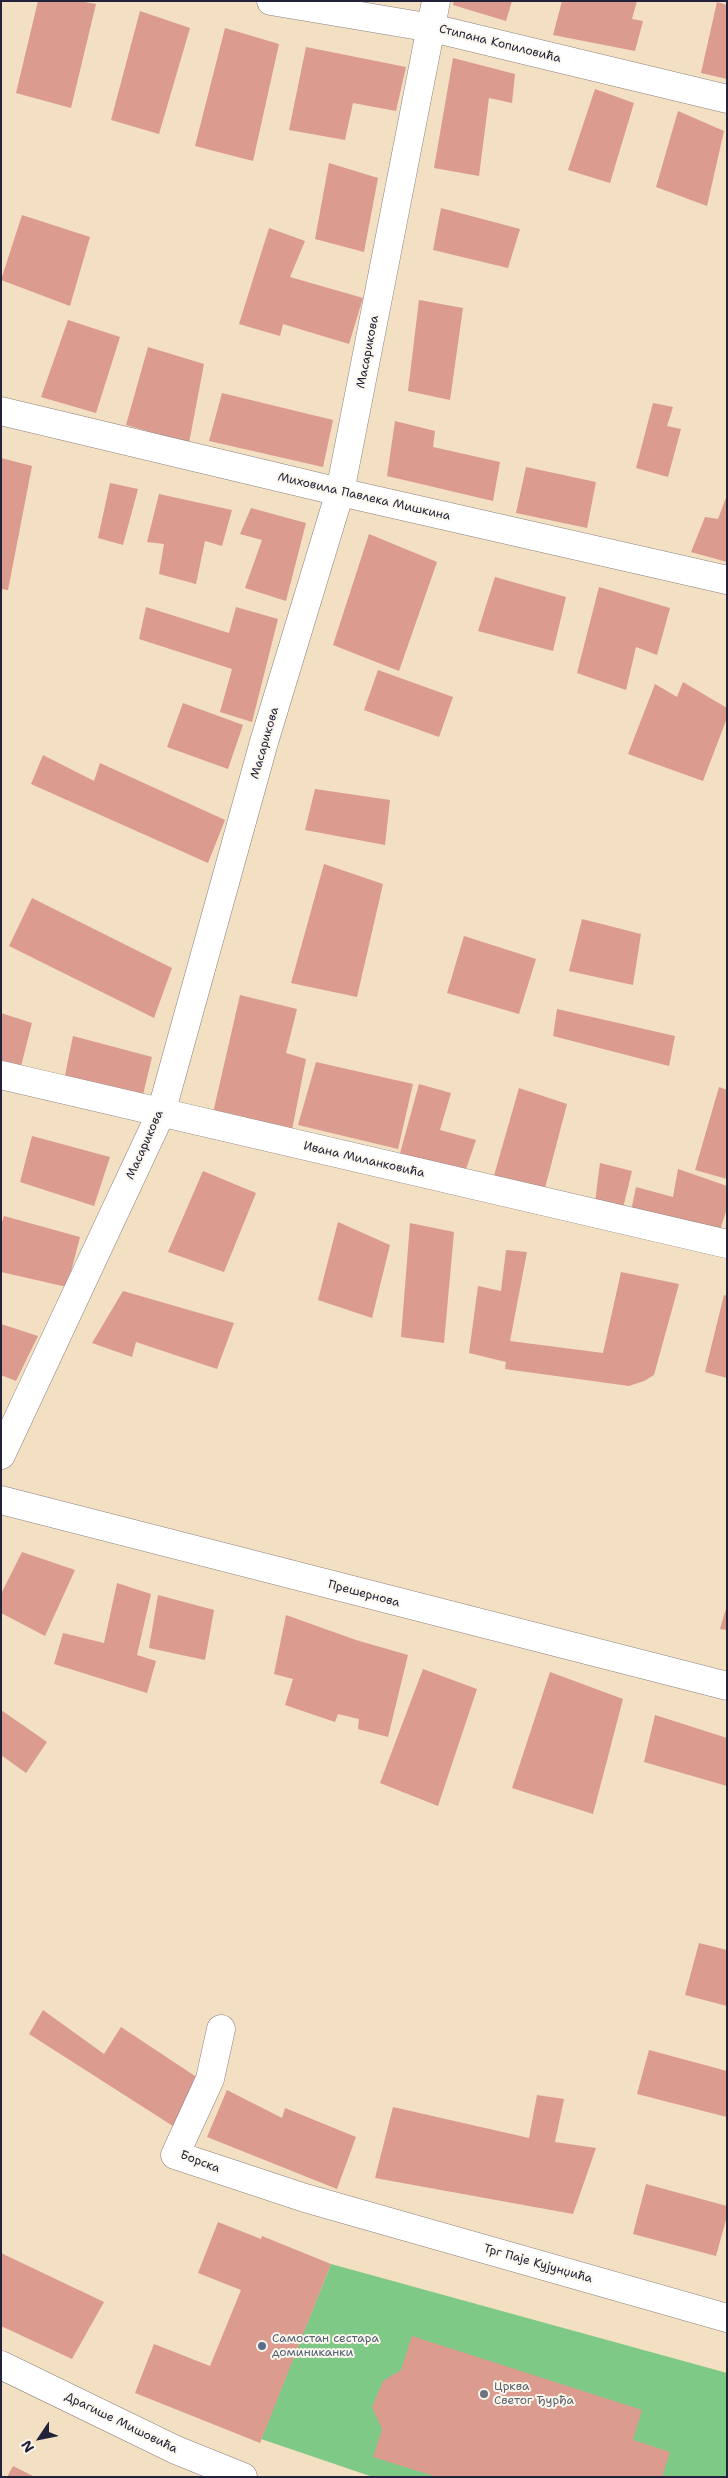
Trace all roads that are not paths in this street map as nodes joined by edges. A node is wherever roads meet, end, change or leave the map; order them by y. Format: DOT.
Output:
graph roads {
  1 [pos="271,1"];
  2 [pos="436,1"];
  3 [pos="432,28"];
  4 [pos="727,99"];
  5 [pos="1,411"];
  6 [pos="340,492"];
  7 [pos="727,580"];
  8 [pos="1,1076"];
  9 [pos="161,1113"];
  10 [pos="727,1244"];
  11 [pos="1,1456"];
  12 [pos="1,1500"];
  13 [pos="727,1686"];
  14 [pos="221,2029"];
  15 [pos="350,2211"];
  16 [pos="727,2318"];
  17 [pos="1,2365"];
  18 [pos="243,2477"];
  1 -- 3 [label="street, Стипана Копиловића"];
  2 -- 3 [label="street, Масарикова"];
  3 -- 4 [label="street, Стипана Копиловића"];
  3 -- 6 [label="street, Масарикова"];
  5 -- 6 [label="street, Миховила Павлека Мишкина"];
  6 -- 7 [label="street, Миховила Павлека Мишкина"];
  6 -- 9 [label="street, Масарикова"];
  8 -- 9 [label="street, Ивана Миланковића"];
  9 -- 10 [label="street, Ивана Миланковића"];
  9 -- 11 [label="street, Масарикова"];
  12 -- 13 [label="street, Прешернова"];
  14 -- 15 [label="street, Борска"];
  15 -- 16 [label="street, Трг Паје Кујунџића"];
  17 -- 18 [label="street, Драгише Мишовића"];
}
